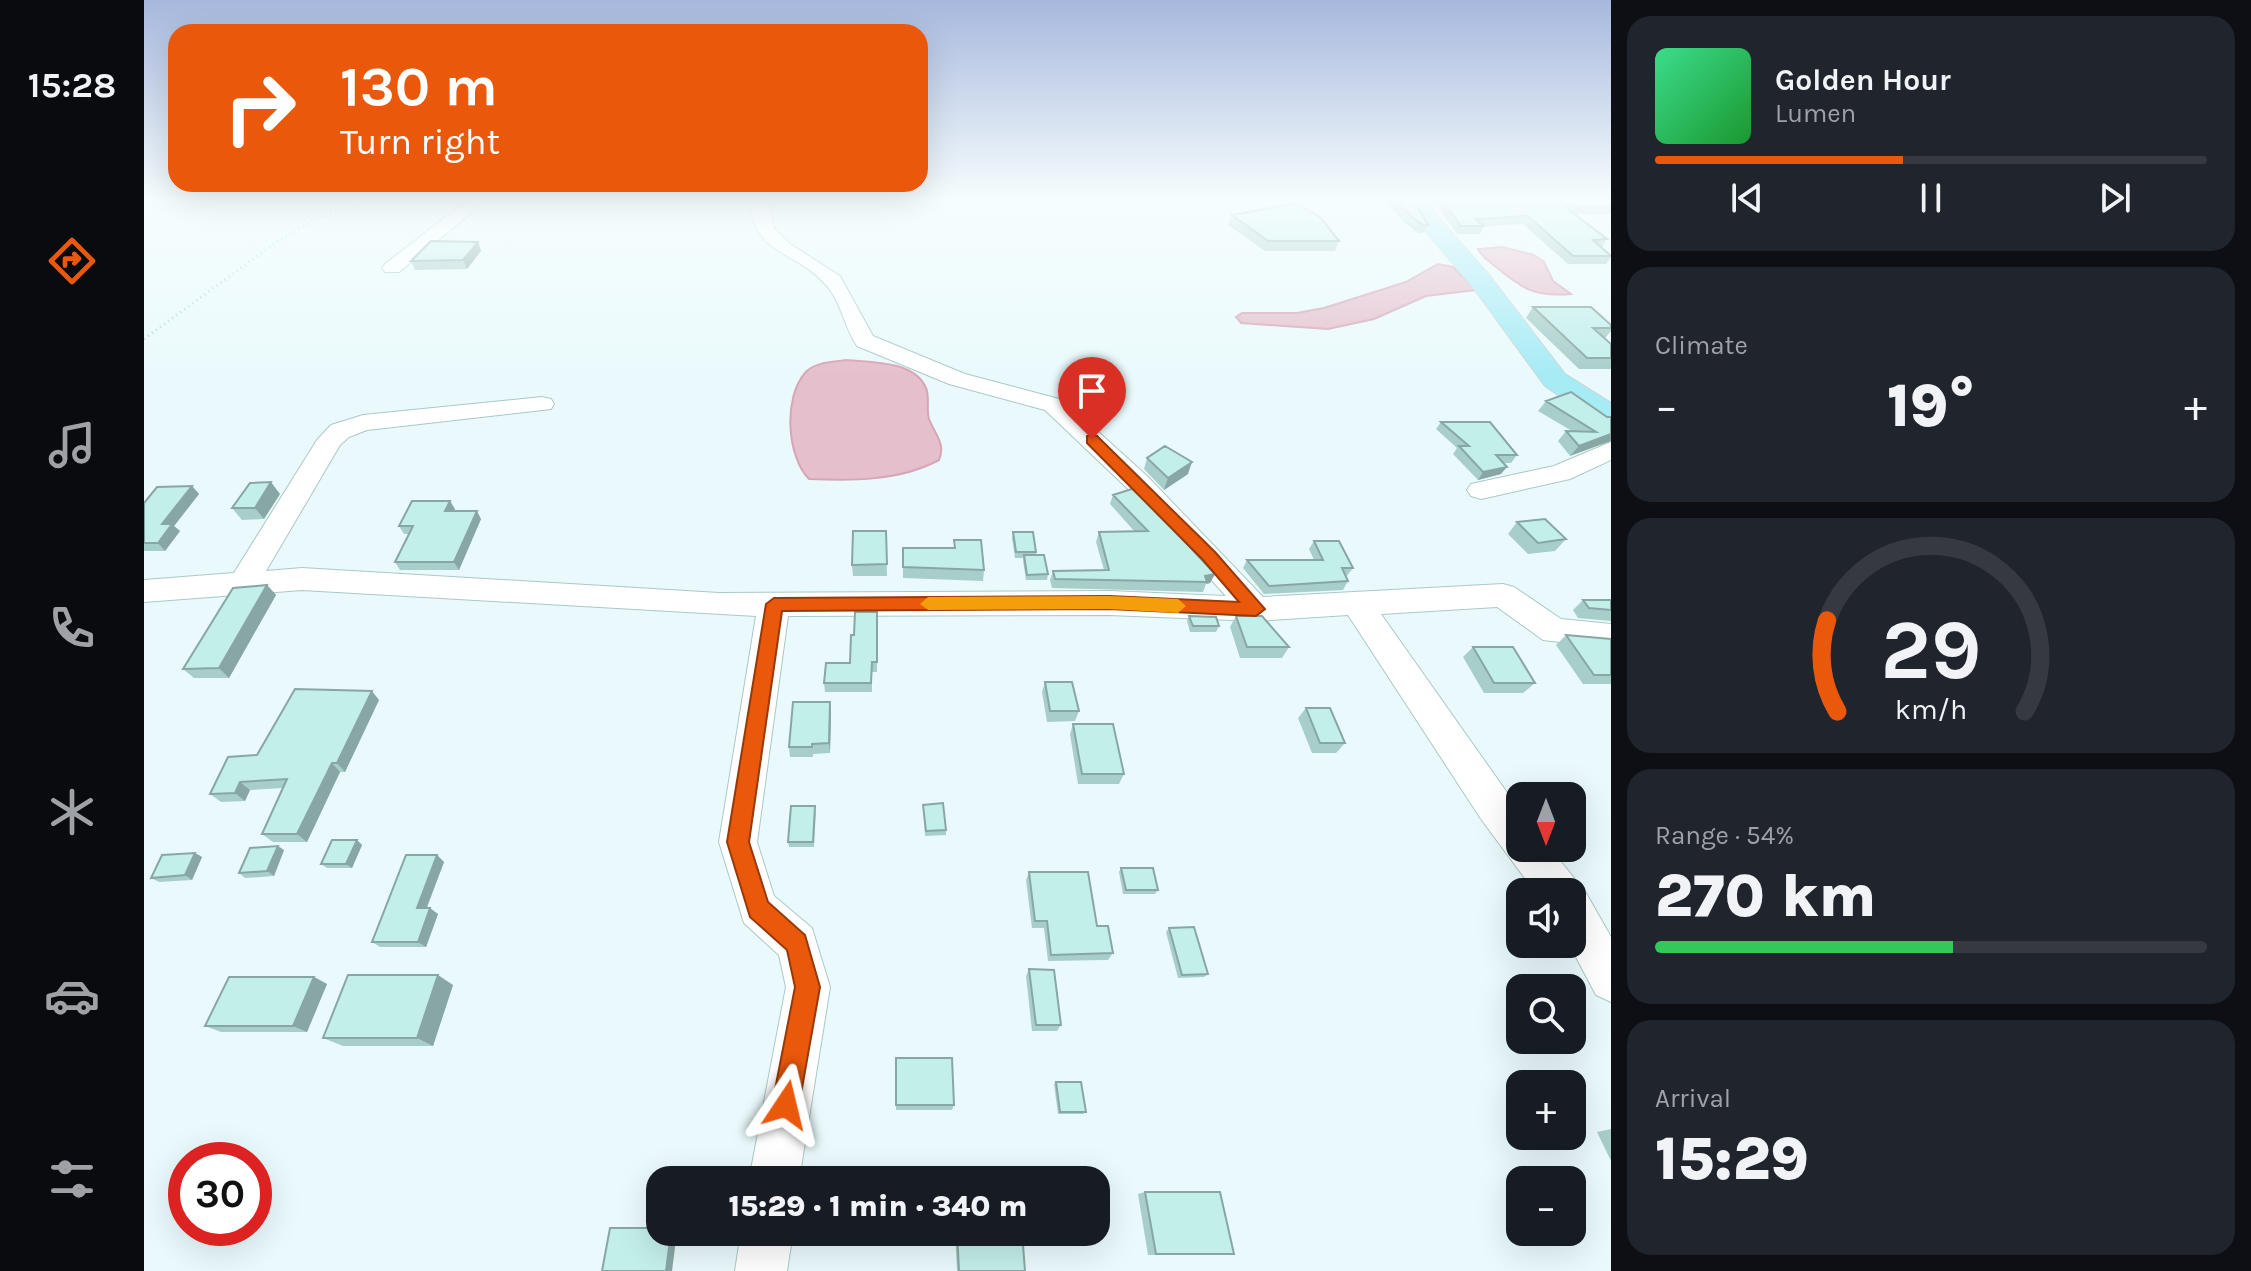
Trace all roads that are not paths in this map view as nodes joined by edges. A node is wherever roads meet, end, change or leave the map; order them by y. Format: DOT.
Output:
graph roads {
  1 [pos="407,256"];
  2 [pos="795,256"];
  3 [pos="1460,256"];
  4 [pos="392,268"];
  5 [pos="542,404"];
  6 [pos="1611,417"];
  7 [pos="1611,450"];
  8 [pos="1481,490"];
  9 [pos="243,584"];
  10 [pos="144,591"];
  11 [pos="774,604"];
  12 [pos="1358,605"];
  13 [pos="1256,609"];
  14 [pos="1611,636"];
  15 [pos="1506,823"];
  16 [pos="1537,862"];
  17 [pos="1549,878"];
  18 [pos="1586,933"];
  19 [pos="1611,980"];
  20 [pos="776,1166"];
  21 [pos="765,1246"];
  22 [pos="761,1271"];
  1 -- 4 [label="street"];
  2 -- 13 [label="street"];
  3 -- 6 [label="main road"];
  5 -- 9 [label="street"];
  7 -- 8 [label="street"];
  9 -- 10 [label="street"];
  9 -- 11 [label="street"];
  11 -- 13 [label="street"];
  11 -- 20 [label="street"];
  12 -- 13 [label="street"];
  12 -- 14 [label="street"];
  12 -- 15 [label="street"];
  16 -- 17 [label="street"];
  18 -- 19 [label="street"];
  21 -- 22 [label="street"];
}
